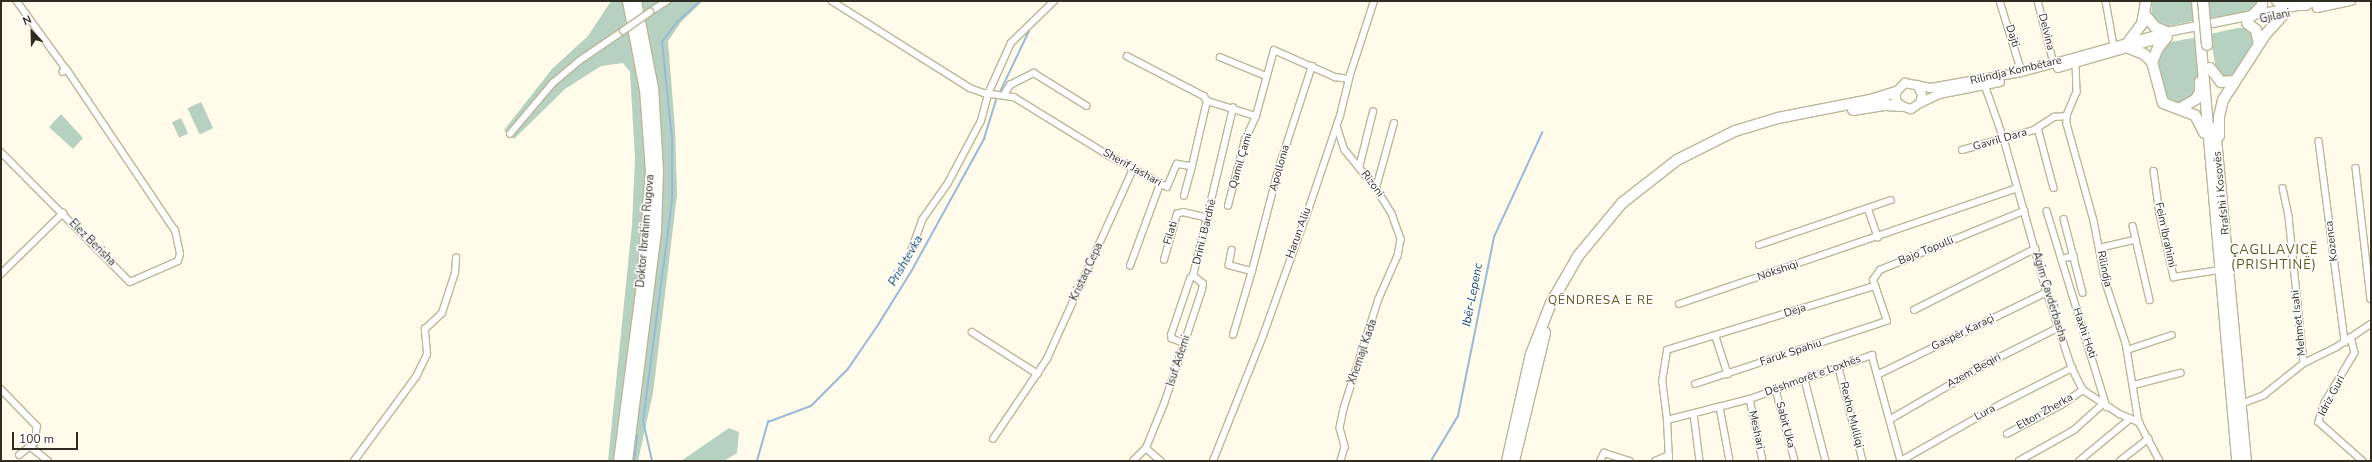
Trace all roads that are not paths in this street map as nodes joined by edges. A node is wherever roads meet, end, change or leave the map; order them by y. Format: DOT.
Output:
graph roads {
  1 [pos="17,1"];
  2 [pos="628,1"];
  3 [pos="636,1"];
  4 [pos="667,1"];
  5 [pos="832,1"];
  6 [pos="1054,1"];
  7 [pos="1374,1"];
  8 [pos="2000,1"];
  9 [pos="2038,1"];
  10 [pos="2106,1"];
  11 [pos="2146,1"];
  12 [pos="2197,1"];
  13 [pos="2203,1"];
  14 [pos="2262,1"];
  15 [pos="2277,1"];
  16 [pos="2324,1"];
  17 [pos="2351,1"];
  18 [pos="2306,5"];
  19 [pos="2145,15"];
  20 [pos="2282,15"];
  21 [pos="2249,19"];
  22 [pos="2200,28"];
  23 [pos="2167,34"];
  24 [pos="2129,44"];
  25 [pos="2259,44"];
  26 [pos="2114,46"];
  27 [pos="1128,56"];
  28 [pos="1220,57"];
  29 [pos="2152,62"];
  30 [pos="2076,63"];
  31 [pos="2054,64"];
  32 [pos="1312,66"];
  33 [pos="2206,69"];
  34 [pos="2022,72"];
  35 [pos="1266,76"];
  36 [pos="1349,78"];
  37 [pos="2234,82"];
  38 [pos="1917,85"];
  39 [pos="1986,85"];
  40 [pos="1896,92"];
  41 [pos="988,94"];
  42 [pos="1000,95"];
  43 [pos="1207,101"];
  44 [pos="1920,103"];
  45 [pos="1087,106"];
  46 [pos="1901,106"];
  47 [pos="1233,108"];
  48 [pos="2179,109"];
  49 [pos="1373,112"];
  50 [pos="1256,116"];
  51 [pos="2067,116"];
  52 [pos="1394,123"];
  53 [pos="1337,126"];
  54 [pos="2038,128"];
  55 [pos="510,134"];
  56 [pos="2004,139"];
  57 [pos="2319,141"];
  58 [pos="1962,150"];
  59 [pos="1,152"];
  60 [pos="1192,166"];
  61 [pos="1359,168"];
  62 [pos="2215,168"];
  63 [pos="2356,168"];
  64 [pos="1133,169"];
  65 [pos="2154,171"];
  66 [pos="1160,184"];
  67 [pos="1376,188"];
  68 [pos="2017,188"];
  69 [pos="2054,188"];
  70 [pos="2283,188"];
  71 [pos="1184,196"];
  72 [pos="1891,200"];
  73 [pos="1228,206"];
  74 [pos="1868,208"];
  75 [pos="2024,211"];
  76 [pos="2047,211"];
  77 [pos="63,213"];
  78 [pos="1208,218"];
  79 [pos="2064,219"];
  80 [pos="2132,226"];
  81 [pos="1878,237"];
  82 [pos="2135,240"];
  83 [pos="1758,245"];
  84 [pos="1400,246"];
  85 [pos="2099,248"];
  86 [pos="2035,249"];
  87 [pos="1232,250"];
  88 [pos="910,251"];
  89 [pos="2074,256"];
  90 [pos="456,258"];
  91 [pos="2061,259"];
  92 [pos="1164,260"];
  93 [pos="1130,266"];
  94 [pos="2220,270"];
  95 [pos="1252,271"];
  96 [pos="1,274"];
  97 [pos="1193,276"];
  98 [pos="1875,286"];
  99 [pos="2047,292"];
  100 [pos="2083,293"];
  101 [pos="2371,299"];
  102 [pos="2150,300"];
  103 [pos="1678,304"];
  104 [pos="1914,310"];
  105 [pos="2371,324"];
  106 [pos="2058,328"];
  107 [pos="972,332"];
  108 [pos="1233,335"];
  109 [pos="2172,335"];
  110 [pos="1716,337"];
  111 [pos="2351,337"];
  112 [pos="2345,342"];
  113 [pos="1185,344"];
  114 [pos="2127,350"];
  115 [pos="2304,364"];
  116 [pos="1839,368"];
  117 [pos="2072,368"];
  118 [pos="2180,373"];
  119 [pos="1038,374"];
  120 [pos="1728,374"];
  121 [pos="1879,374"];
  122 [pos="1805,380"];
  123 [pos="1695,384"];
  124 [pos="2134,385"];
  125 [pos="1,389"];
  126 [pos="1776,390"];
  127 [pos="2083,390"];
  128 [pos="1750,399"];
  129 [pos="2241,404"];
  130 [pos="2105,406"];
  131 [pos="1720,407"];
  132 [pos="1694,414"];
  133 [pos="1891,419"];
  134 [pos="2130,419"];
  135 [pos="1667,420"];
  136 [pos="2139,422"];
  137 [pos="2007,434"];
  138 [pos="993,439"];
  139 [pos="2148,439"];
  140 [pos="31,447"];
  141 [pos="1146,448"];
  142 [pos="20,455"];
  143 [pos="1669,458"];
  144 [pos="48,461"];
  145 [pos="354,461"];
  146 [pos="619,461"];
  147 [pos="627,461"];
  148 [pos="1133,461"];
  149 [pos="1161,461"];
  150 [pos="1213,461"];
  151 [pos="1341,461"];
  152 [pos="1507,461"];
  153 [pos="1514,461"];
  154 [pos="1600,461"];
  155 [pos="1630,461"];
  156 [pos="1655,461"];
  157 [pos="1700,461"];
  158 [pos="1730,461"];
  159 [pos="1763,461"];
  160 [pos="1795,461"];
  161 [pos="1826,461"];
  162 [pos="1863,461"];
  163 [pos="1901,461"];
  164 [pos="2019,461"];
  165 [pos="2079,461"];
  166 [pos="2120,461"];
  167 [pos="2160,461"];
  168 [pos="2237,461"];
  169 [pos="2246,461"];
  170 [pos="2363,461"];
  1 -- 77 [label="street, Elez Berisha"];
  2 -- 146 [label="highway, Doktor Ibrahim Rugova"];
  3 -- 147 [label="highway, Doktor Ibrahim Rugova"];
  4 -- 55 [label="street, bridge"];
  5 -- 41 [label="street, Sherif Jashari"];
  6 -- 41 [label="street"];
  7 -- 36 [label="street, Harun Aliu"];
  8 -- 34 [label="street, Dajti"];
  9 -- 31 [label="street, Delvina"];
  10 -- 26 [label="street"];
  11 -- 19 [label="highway"];
  12 -- 22 [label="highway"];
  13 -- 33 [label="highway, Rrafshi i Kosovës, bridge"];
  14 -- 21 [label="highway"];
  15 -- 18 [label="highway"];
  16 -- 18 [label="main road, Gjilani"];
  17 -- 20 [label="main road, Gjilani"];
  18 -- 21 [label="main road, Gjilani"];
  19 -- 23 [label="highway"];
  19 -- 24 [label="highway"];
  20 -- 21 [label="main road, Gjilani"];
  20 -- 25 [label="highway"];
  21 -- 22 [label="main road, Gjilani"];
  21 -- 25 [label="highway"];
  22 -- 23 [label="main road"];
  22 -- 33 [label="highway"];
  23 -- 24 [label="main road"];
  23 -- 29 [label="highway"];
  24 -- 26 [label="main road, Rilindja Kombëtare"];
  24 -- 29 [label="highway"];
  24 -- 30 [label="main road, Rilindja Kombëtare"];
  25 -- 37 [label="highway"];
  26 -- 31 [label="main road, Rilindja Kombëtare"];
  27 -- 43 [label="street"];
  28 -- 35 [label="street"];
  29 -- 48 [label="highway"];
  30 -- 39 [label="main road, Rilindja Kombëtare"];
  30 -- 51 [label="street"];
  31 -- 34 [label="main road, Rilindja Kombëtare"];
  32 -- 35 [label="street"];
  32 -- 36 [label="street"];
  32 -- 95 [label="street, Apollonia"];
  33 -- 37 [label="highway"];
  33 -- 48 [label="highway"];
  33 -- 62 [label="highway, Rrafshi i Kosovës"];
  34 -- 38 [label="main road, Rilindja Kombëtare"];
  35 -- 50 [label="street"];
  36 -- 53 [label="street, Harun Aliu"];
  37 -- 62 [label="highway"];
  38 -- 40 [label="main road"];
  38 -- 44 [label="main road"];
  39 -- 44 [label="main road, Rilindja Kombëtare"];
  39 -- 56 [label="street, Agim Çavdërbasha"];
  40 -- 46 [label="main road"];
  40 -- 152 [label="highway"];
  41 -- 42 [label="street, Sherif Jashari"];
  41 -- 88 [label="street"];
  42 -- 45 [label="street"];
  42 -- 64 [label="street, Sherif Jashari"];
  43 -- 47 [label="street"];
  43 -- 60 [label="street"];
  44 -- 46 [label="main road"];
  46 -- 153 [label="highway"];
  47 -- 50 [label="street"];
  47 -- 78 [label="street, Drini i Bardhë"];
  48 -- 62 [label="highway"];
  49 -- 61 [label="street"];
  50 -- 73 [label="street, Qamil Çami"];
  51 -- 54 [label="street, Gavril Dara"];
  51 -- 85 [label="street, Rilindja"];
  52 -- 67 [label="street"];
  53 -- 61 [label="street, Rizoni"];
  53 -- 150 [label="street, Harun Aliu"];
  54 -- 56 [label="street, Gavril Dara"];
  54 -- 69 [label="street, Gavril Dara"];
  56 -- 58 [label="street, Gavril Dara"];
  56 -- 68 [label="street, Agim Çavdërbasha"];
  57 -- 112 [label="street, Kozenca"];
  59 -- 77 [label="street, Elez Berisha"];
  60 -- 66 [label="street, Sherif Jashari"];
  60 -- 71 [label="street"];
  61 -- 67 [label="street, Rizoni"];
  62 -- 94 [label="highway, Rrafshi i Kosovës"];
  62 -- 129 [label="highway, Rrafshi i Kosovës"];
  63 -- 101 [label="street"];
  64 -- 66 [label="street, Sherif Jashari"];
  64 -- 119 [label="street, Kristaq Cepa"];
  65 -- 94 [label="street, Feim Ibrahimi"];
  66 -- 93 [label="street"];
  67 -- 84 [label="street, Rizoni"];
  68 -- 75 [label="street, Agim Çavdërbasha"];
  68 -- 81 [label="street, Nokshiqi"];
  70 -- 115 [label="street, Mehmet Isahi"];
  72 -- 74 [label="street"];
  74 -- 81 [label="street"];
  74 -- 83 [label="street"];
  75 -- 86 [label="street, Agim Çavdërbasha"];
  75 -- 98 [label="street, Bajo Topulli"];
  76 -- 91 [label="street, Haxhi Hoti"];
  77 -- 96 [label="street"];
  78 -- 92 [label="street, Filati"];
  78 -- 97 [label="street, Drini i Bardhë"];
  79 -- 89 [label="street, Haxhi Hoti"];
  80 -- 82 [label="street"];
  81 -- 103 [label="street, Nokshiqi"];
  82 -- 85 [label="street"];
  82 -- 102 [label="street"];
  84 -- 151 [label="street, Xhemajl Kada"];
  85 -- 114 [label="street, Rilindja"];
  86 -- 99 [label="street, Agim Çavdërbasha"];
  86 -- 104 [label="street"];
  87 -- 95 [label="street"];
  89 -- 91 [label="street"];
  89 -- 100 [label="street, Haxhi Hoti"];
  90 -- 145 [label="street"];
  91 -- 130 [label="street, Haxhi Hoti"];
  94 -- 168 [label="highway, Rrafshi i Kosovës"];
  95 -- 108 [label="street, Apollonia"];
  97 -- 113 [label="street, Isuf Ademi"];
  97 -- 113 [label="street, Drini i Bardhë"];
  98 -- 110 [label="street, Deja"];
  98 -- 120 [label="street, Faruk Spahiu"];
  99 -- 106 [label="street, Agim Çavdërbasha"];
  99 -- 121 [label="street, Gaspër Karaçi"];
  105 -- 111 [label="street"];
  106 -- 117 [label="street, Agim Çavdërbasha"];
  106 -- 133 [label="street, Azem Beqiri"];
  107 -- 119 [label="street"];
  109 -- 114 [label="street"];
  110 -- 120 [label="street"];
  110 -- 135 [label="street, Deja"];
  111 -- 112 [label="street"];
  111 -- 170 [label="street, Idriz Guri"];
  112 -- 115 [label="street"];
  113 -- 141 [label="street, Isuf Ademi"];
  114 -- 124 [label="street, Rilindja"];
  115 -- 129 [label="street"];
  116 -- 121 [label="street, Dëshmorët e Loxhës"];
  116 -- 122 [label="street, Dëshmorët e Loxhës"];
  116 -- 162 [label="street, Rexho Mulliqi"];
  117 -- 127 [label="street, Agim Çavdërbasha"];
  117 -- 163 [label="street, Lura"];
  118 -- 124 [label="street"];
  119 -- 138 [label="street, Kristaq Cepa"];
  120 -- 123 [label="street, Faruk Spahiu"];
  121 -- 133 [label="street, Dëshmorët e Loxhës"];
  122 -- 126 [label="street, Dëshmorët e Loxhës"];
  122 -- 161 [label="street"];
  124 -- 136 [label="street, Rilindja"];
  125 -- 140 [label="street"];
  126 -- 128 [label="street, Dëshmorët e Loxhës"];
  126 -- 160 [label="street, Sabit Uka"];
  127 -- 130 [label="street, Agim Çavdërbasha"];
  127 -- 137 [label="street, Elton Zherka"];
  128 -- 131 [label="street, Dëshmorët e Loxhës"];
  128 -- 159 [label="street, Meshari"];
  129 -- 169 [label="highway, Rrafshi i Kosovës"];
  130 -- 134 [label="street, Agim Çavdërbasha"];
  130 -- 164 [label="street"];
  131 -- 132 [label="street, Dëshmorët e Loxhës"];
  131 -- 158 [label="street"];
  132 -- 135 [label="street, Dëshmorët e Loxhës"];
  132 -- 157 [label="street"];
  133 -- 163 [label="street, Dëshmorët e Loxhës"];
  134 -- 136 [label="street, Agim Çavdërbasha"];
  134 -- 165 [label="street"];
  135 -- 143 [label="street"];
  136 -- 139 [label="street"];
  139 -- 166 [label="street"];
  139 -- 167 [label="street"];
  140 -- 142 [label="street"];
  140 -- 144 [label="street"];
  141 -- 148 [label="street, Isuf Ademi"];
  141 -- 149 [label="street"];
  143 -- 156 [label="street"];
  154 -- 155 [label="street"];
}
